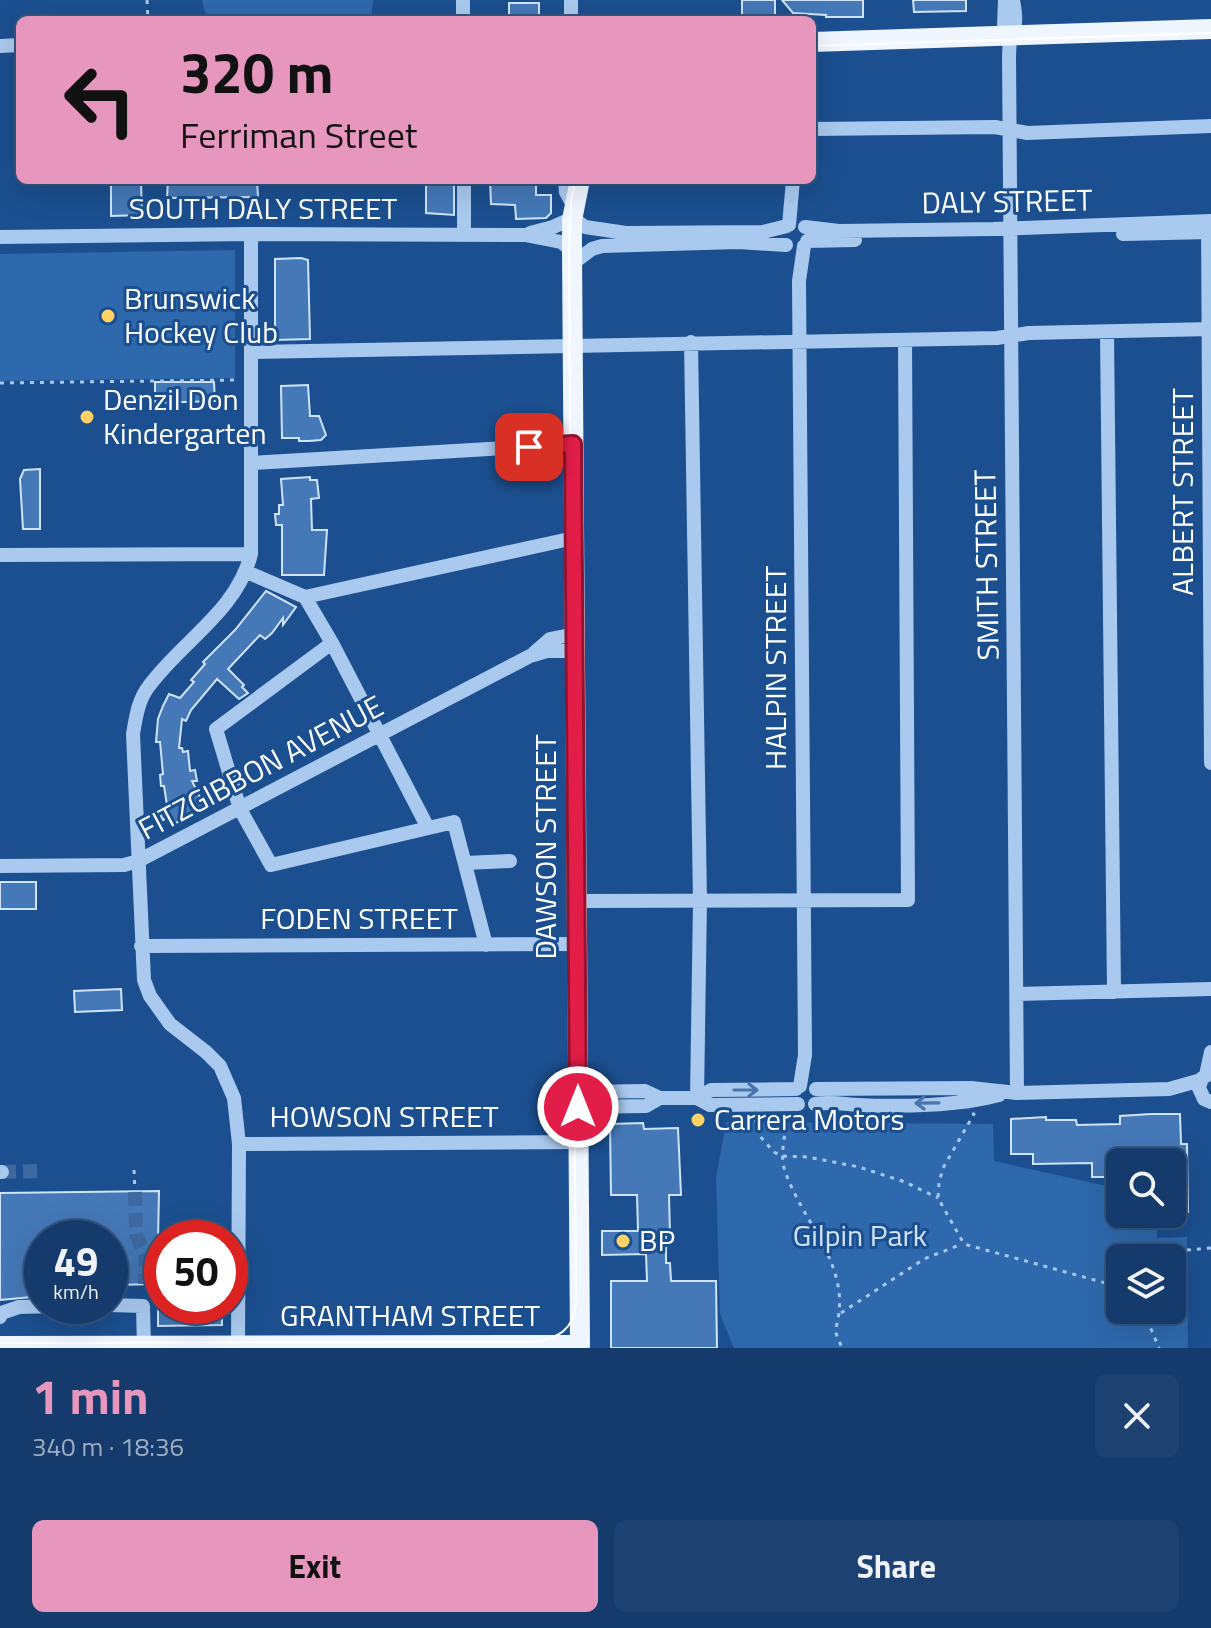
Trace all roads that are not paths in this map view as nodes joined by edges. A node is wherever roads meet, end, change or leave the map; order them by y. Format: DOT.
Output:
graph roads {
  1 [pos="1005,0"];
  2 [pos="1013,0"];
  3 [pos="1211,29"];
  4 [pos="1010,36"];
  5 [pos="816,42"];
  6 [pos="1211,126"];
  7 [pos="816,129"];
  8 [pos="1009,131"];
  9 [pos="464,184"];
  10 [pos="565,184"];
  11 [pos="579,184"];
  12 [pos="793,184"];
  13 [pos="573,212"];
  14 [pos="1209,227"];
  15 [pos="251,234"];
  16 [pos="464,234"];
  17 [pos="1010,234"];
  18 [pos="525,235"];
  19 [pos="796,235"];
  20 [pos="0,237"];
  21 [pos="572,257"];
  22 [pos="1209,329"];
  23 [pos="1107,332"];
  24 [pos="1011,336"];
  25 [pos="905,340"];
  26 [pos="799,341"];
  27 [pos="691,342"];
  28 [pos="573,345"];
  29 [pos="251,352"];
  30 [pos="573,444"];
  31 [pos="252,463"];
  32 [pos="574,538"];
  33 [pos="251,554"];
  34 [pos="0,555"];
  35 [pos="247,572"];
  36 [pos="305,597"];
  37 [pos="332,643"];
  38 [pos="575,643"];
  39 [pos="379,735"];
  40 [pos="1211,763"];
  41 [pos="240,809"];
  42 [pos="427,826"];
  43 [pos="138,861"];
  44 [pos="510,861"];
  45 [pos="465,863"];
  46 [pos="0,866"];
  47 [pos="577,901"];
  48 [pos="700,901"];
  49 [pos="804,901"];
  50 [pos="577,944"];
  51 [pos="486,945"];
  52 [pos="141,946"];
  53 [pos="1211,989"];
  54 [pos="1114,992"];
  55 [pos="1017,994"];
  56 [pos="1211,1052"];
  57 [pos="1206,1076"];
  58 [pos="1169,1089"];
  59 [pos="807,1093"];
  60 [pos="1010,1093"];
  61 [pos="697,1098"];
  62 [pos="578,1099"];
  63 [pos="1206,1100"];
  64 [pos="1211,1117"];
  65 [pos="579,1142"];
  66 [pos="239,1144"];
  67 [pos="128,1306"];
  68 [pos="24,1308"];
  69 [pos="0,1317"];
  70 [pos="0,1346"];
  71 [pos="481,1346"];
  72 [pos="580,1346"];
  73 [pos="51,1347"];
  74 [pos="238,1347"];
  75 [pos="400,1347"];
  76 [pos="144,1348"];
  1 -- 4 [label="street, SMITH STREET"];
  2 -- 4 [label="street, SMITH STREET"];
  3 -- 4 [label="main road"];
  4 -- 5 [label="main road"];
  4 -- 8 [label="street, SMITH STREET"];
  6 -- 8 [label="street"];
  7 -- 8 [label="street"];
  8 -- 17 [label="street, SMITH STREET"];
  9 -- 16 [label="street"];
  10 -- 13 [label="street"];
  11 -- 13 [label="main road"];
  12 -- 19 [label="street, HALPIN STREET"];
  13 -- 18 [label="street, SOUTH DALY STREET"];
  13 -- 19 [label="street, DALY STREET"];
  13 -- 21 [label="main road"];
  14 -- 17 [label="street, DALY STREET"];
  14 -- 22 [label="street, ALBERT STREET"];
  15 -- 16 [label="street, SOUTH DALY STREET"];
  15 -- 20 [label="street, SOUTH DALY STREET"];
  15 -- 29 [label="street"];
  16 -- 18 [label="street, SOUTH DALY STREET"];
  17 -- 19 [label="street, DALY STREET"];
  17 -- 24 [label="street, SMITH STREET"];
  18 -- 21 [label="street, SOUTH DALY STREET"];
  19 -- 21 [label="street, DALY STREET"];
  19 -- 26 [label="street, HALPIN STREET"];
  21 -- 28 [label="main road, DAWSON STREET"];
  22 -- 23 [label="street"];
  22 -- 40 [label="street, ALBERT STREET"];
  23 -- 24 [label="street"];
  23 -- 54 [label="street"];
  24 -- 25 [label="street"];
  24 -- 55 [label="street, SMITH STREET"];
  25 -- 26 [label="street"];
  25 -- 49 [label="street"];
  26 -- 27 [label="street"];
  26 -- 49 [label="street, HALPIN STREET"];
  27 -- 28 [label="street"];
  27 -- 48 [label="street"];
  28 -- 29 [label="street"];
  28 -- 30 [label="main road, DAWSON STREET"];
  29 -- 31 [label="street"];
  30 -- 31 [label="street"];
  30 -- 32 [label="main road, DAWSON STREET"];
  31 -- 33 [label="street"];
  32 -- 36 [label="street"];
  32 -- 38 [label="main road, DAWSON STREET"];
  33 -- 34 [label="street"];
  33 -- 35 [label="street"];
  35 -- 36 [label="street"];
  35 -- 43 [label="street"];
  36 -- 37 [label="street"];
  37 -- 39 [label="street"];
  37 -- 41 [label="street"];
  38 -- 39 [label="street, FITZGIBBON AVENUE"];
  38 -- 47 [label="main road, DAWSON STREET"];
  39 -- 41 [label="street, FITZGIBBON AVENUE"];
  39 -- 42 [label="street"];
  41 -- 42 [label="street"];
  41 -- 43 [label="street, FITZGIBBON AVENUE"];
  42 -- 45 [label="street"];
  43 -- 46 [label="street, FITZGIBBON AVENUE"];
  43 -- 52 [label="street"];
  44 -- 45 [label="street"];
  45 -- 51 [label="street"];
  47 -- 48 [label="street"];
  47 -- 50 [label="main road, DAWSON STREET"];
  48 -- 49 [label="street"];
  48 -- 61 [label="street"];
  49 -- 59 [label="street, HALPIN STREET"];
  50 -- 51 [label="street, FODEN STREET"];
  50 -- 62 [label="main road, DAWSON STREET"];
  51 -- 52 [label="street, FODEN STREET"];
  52 -- 66 [label="street"];
  53 -- 54 [label="street"];
  54 -- 55 [label="street"];
  55 -- 60 [label="street, SMITH STREET"];
  56 -- 57 [label="street"];
  57 -- 58 [label="street"];
  57 -- 63 [label="street"];
  58 -- 60 [label="street"];
  58 -- 63 [label="street"];
  59 -- 60 [label="street"];
  59 -- 61 [label="street"];
  61 -- 62 [label="street"];
  62 -- 65 [label="main road, DAWSON STREET"];
  63 -- 64 [label="street"];
  65 -- 66 [label="street, HOWSON STREET"];
  65 -- 72 [label="main road, DAWSON STREET"];
  66 -- 74 [label="street"];
  67 -- 76 [label="street"];
  68 -- 69 [label="street"];
  70 -- 73 [label="main road, GRANTHAM STREET"];
  71 -- 72 [label="main road, GRANTHAM STREET"];
  71 -- 75 [label="main road, GRANTHAM STREET"];
  73 -- 76 [label="main road, GRANTHAM STREET"];
  74 -- 75 [label="main road, GRANTHAM STREET"];
  74 -- 76 [label="main road, GRANTHAM STREET"];
}
